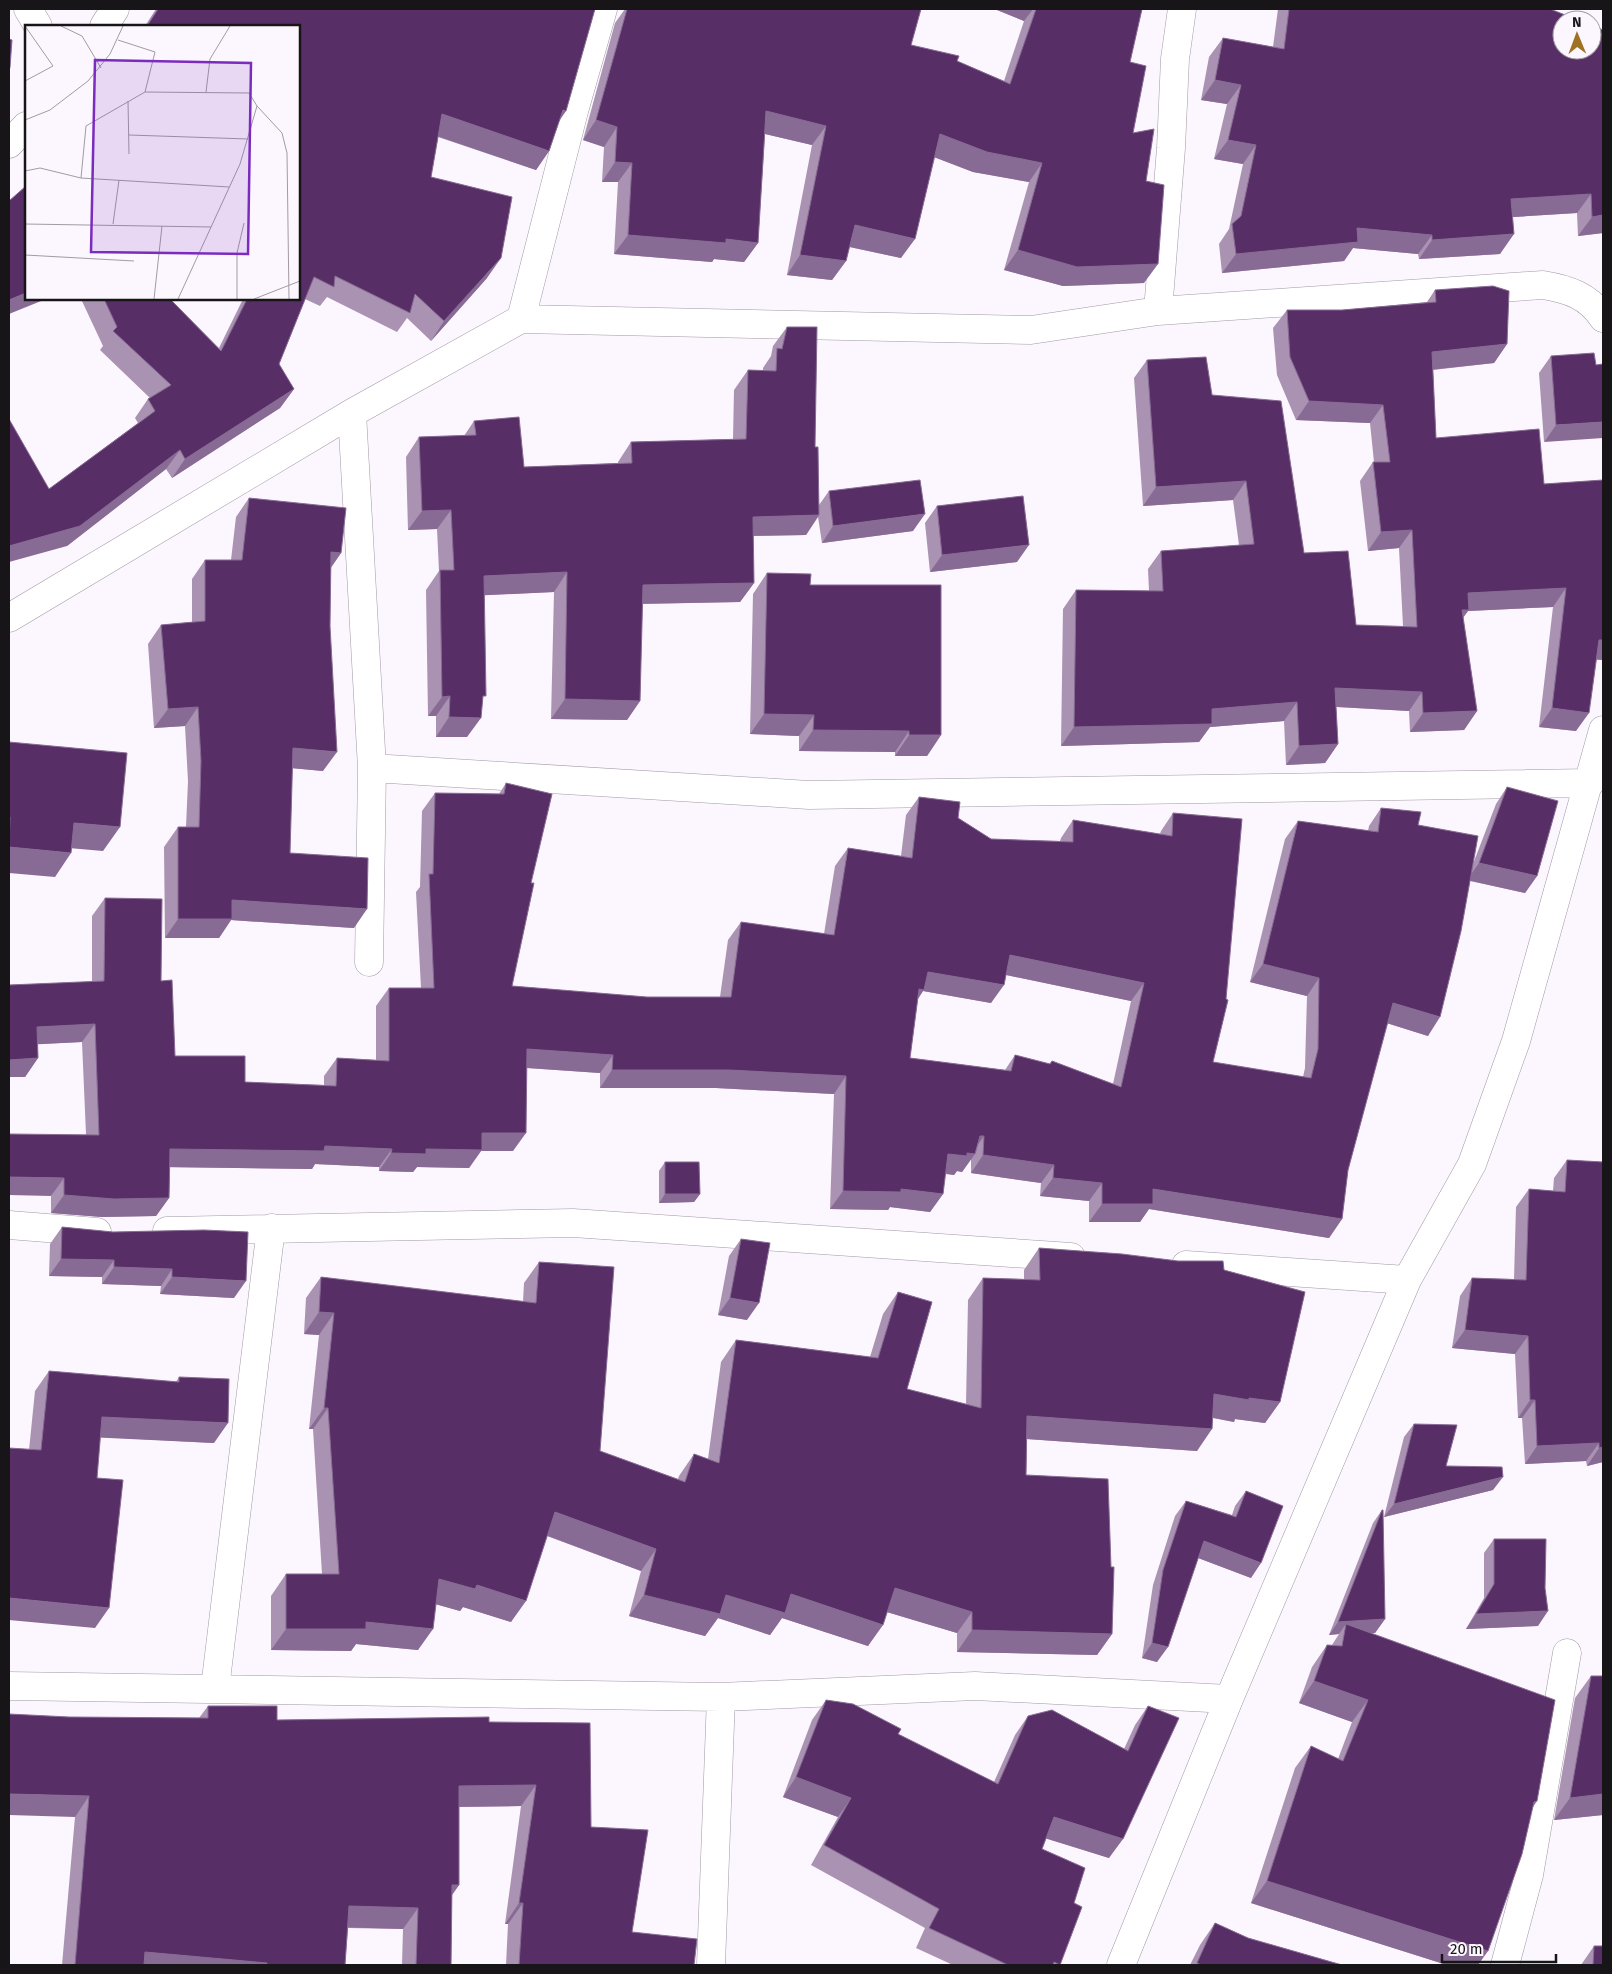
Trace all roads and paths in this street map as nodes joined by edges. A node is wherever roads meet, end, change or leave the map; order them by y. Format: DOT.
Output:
graph roads {
  1 [pos="28,9"];
  2 [pos="115,9"];
  3 [pos="603,9"];
  4 [pos="1182,9"];
  5 [pos="37,25"];
  6 [pos="105,25"];
  7 [pos="25,127"];
  8 [pos="9,144"];
  9 [pos="1158,311"];
  10 [pos="1603,318"];
  11 [pos="521,319"];
  12 [pos="352,413"];
  13 [pos="9,618"];
  14 [pos="1603,730"];
  15 [pos="372,768"];
  16 [pos="1590,783"];
  17 [pos="370,962"];
  18 [pos="9,1225"];
  19 [pos="271,1228"];
  20 [pos="1099,1259"];
  21 [pos="1158,1263"];
  22 [pos="1407,1280"];
  23 [pos="1567,1653"];
  24 [pos="9,1686"];
  25 [pos="215,1688"];
  26 [pos="721,1697"];
  27 [pos="1229,1699"];
  28 [pos="711,1965"];
  29 [pos="1121,1965"];
  30 [pos="1505,1965"];
  1 -- 5 [label="street"];
  2 -- 6 [label="street"];
  3 -- 11 [label="street"];
  4 -- 9 [label="street"];
  7 -- 8 [label="street"];
  9 -- 10 [label="street"];
  9 -- 11 [label="street"];
  11 -- 12 [label="street"];
  12 -- 13 [label="street"];
  12 -- 15 [label="street"];
  14 -- 16 [label="street"];
  15 -- 16 [label="street"];
  15 -- 17 [label="street"];
  16 -- 22 [label="street"];
  18 -- 19 [label="street"];
  19 -- 20 [label="street"];
  19 -- 25 [label="street"];
  21 -- 22 [label="street"];
  22 -- 27 [label="street"];
  23 -- 30 [label="street"];
  24 -- 25 [label="street"];
  25 -- 26 [label="street"];
  26 -- 27 [label="street"];
  26 -- 28 [label="street"];
  27 -- 29 [label="street"];
}
